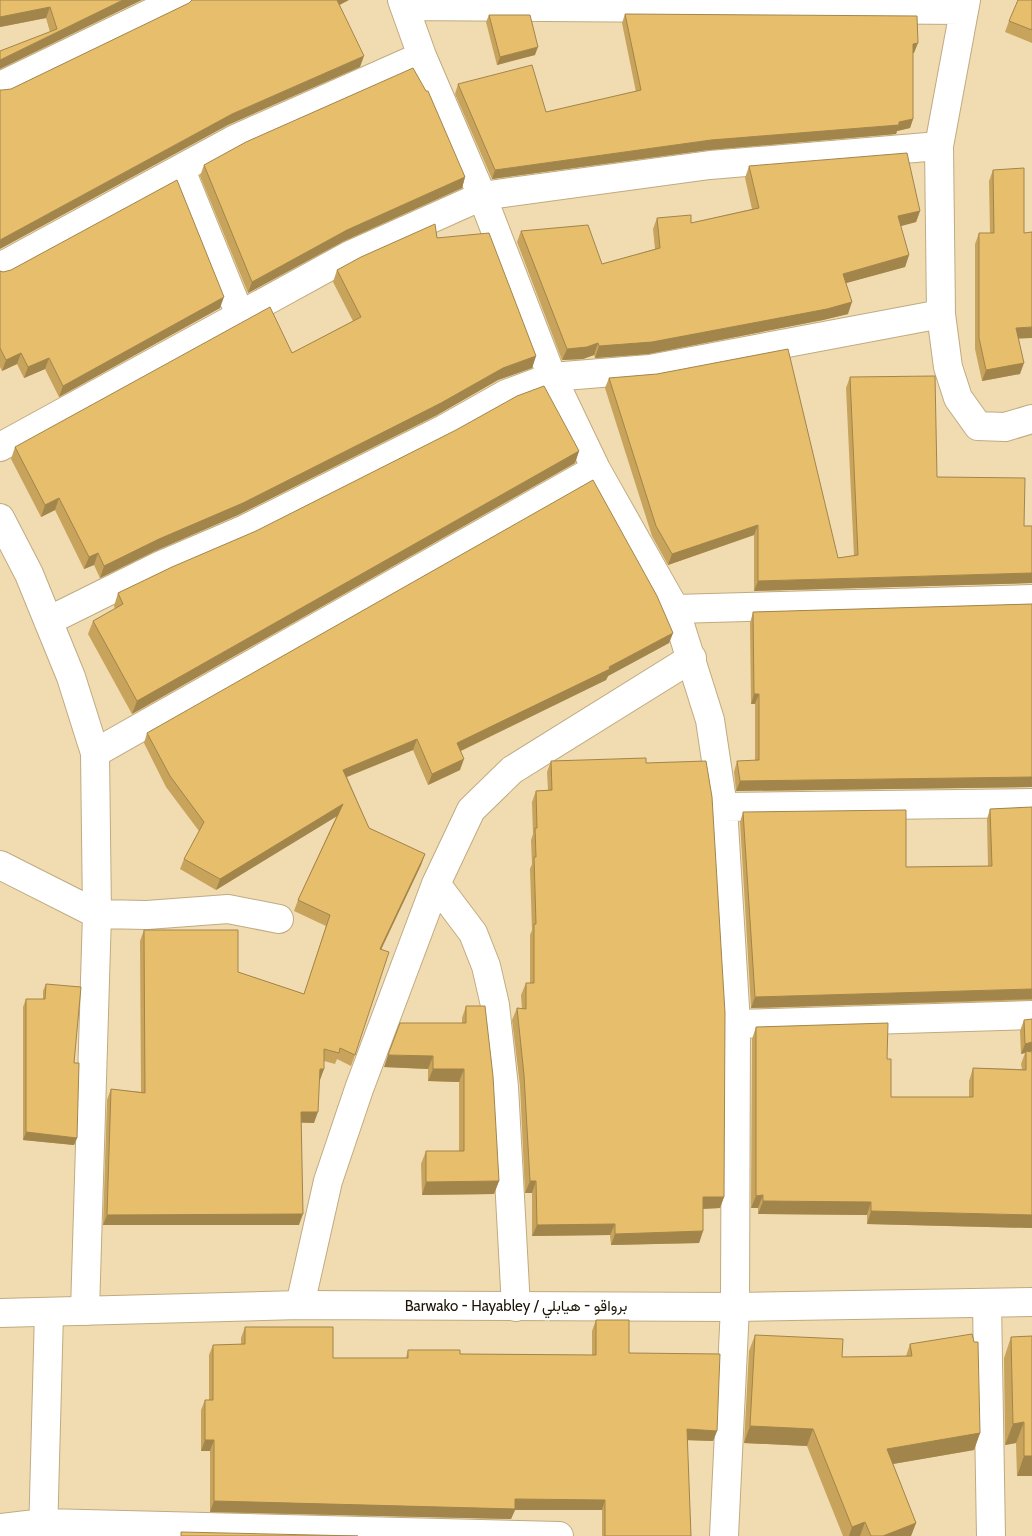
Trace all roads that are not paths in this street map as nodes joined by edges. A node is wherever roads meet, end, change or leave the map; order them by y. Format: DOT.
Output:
graph roads {
  1 [pos="178,0"];
  2 [pos="403,3"];
  3 [pos="964,5"];
  4 [pos="422,56"];
  5 [pos="0,86"];
  6 [pos="939,146"];
  7 [pos="181,170"];
  8 [pos="482,196"];
  9 [pos="0,267"];
  10 [pos="941,314"];
  11 [pos="240,316"];
  12 [pos="552,377"];
  13 [pos="1032,418"];
  14 [pos="0,447"];
  15 [pos="596,469"];
  16 [pos="0,518"];
  17 [pos="1032,600"];
  18 [pos="675,609"];
  19 [pos="48,620"];
  20 [pos="692,658"];
  21 [pos="95,754"];
  22 [pos="1032,803"];
  23 [pos="723,807"];
  24 [pos="0,865"];
  25 [pos="436,884"];
  26 [pos="97,914"];
  27 [pos="279,919"];
  28 [pos="1032,1015"];
  29 [pos="736,1024"];
  30 [pos="1032,1302"];
  31 [pos="987,1303"];
  32 [pos="300,1305"];
  33 [pos="516,1307"];
  34 [pos="734,1307"];
  35 [pos="85,1311"];
  36 [pos="49,1312"];
  37 [pos="0,1313"];
  38 [pos="0,1528"];
  39 [pos="44,1530"];
  40 [pos="559,1536"];
  41 [pos="724,1536"];
  42 [pos="991,1536"];
  1 -- 5 [label="street"];
  2 -- 3 [label="street"];
  2 -- 4 [label="street"];
  3 -- 6 [label="street"];
  4 -- 7 [label="street"];
  4 -- 8 [label="street"];
  6 -- 8 [label="street"];
  6 -- 10 [label="street"];
  7 -- 9 [label="street"];
  7 -- 11 [label="street"];
  8 -- 11 [label="street"];
  8 -- 12 [label="street"];
  10 -- 12 [label="street"];
  10 -- 13 [label="street"];
  11 -- 14 [label="street"];
  12 -- 15 [label="street"];
  12 -- 19 [label="street"];
  15 -- 18 [label="street"];
  15 -- 21 [label="street"];
  16 -- 19 [label="street"];
  17 -- 18 [label="street"];
  18 -- 20 [label="street"];
  19 -- 21 [label="street"];
  20 -- 23 [label="street"];
  20 -- 25 [label="street"];
  21 -- 26 [label="street"];
  22 -- 23 [label="street"];
  23 -- 29 [label="street"];
  24 -- 26 [label="street"];
  25 -- 32 [label="street"];
  25 -- 33 [label="street"];
  26 -- 27 [label="street"];
  26 -- 35 [label="street"];
  28 -- 29 [label="street"];
  29 -- 34 [label="street"];
  30 -- 31 [label="street, Barwako - Hayabley / برواقو - هيابلي"];
  31 -- 34 [label="street, Barwako - Hayabley / برواقو - هيابلي"];
  31 -- 42 [label="street"];
  32 -- 33 [label="street, Barwako - Hayabley / برواقو - هيابلي"];
  32 -- 35 [label="street, Barwako - Hayabley / برواقو - هيابلي"];
  33 -- 34 [label="street, Barwako - Hayabley / برواقو - هيابلي"];
  34 -- 41 [label="street"];
  35 -- 36 [label="street, Barwako - Hayabley / برواقو - هيابلي"];
  36 -- 37 [label="street, Barwako - Hayabley / برواقو - هيابلي"];
  36 -- 39 [label="street"];
  38 -- 39 [label="street"];
  39 -- 40 [label="street"];
}
